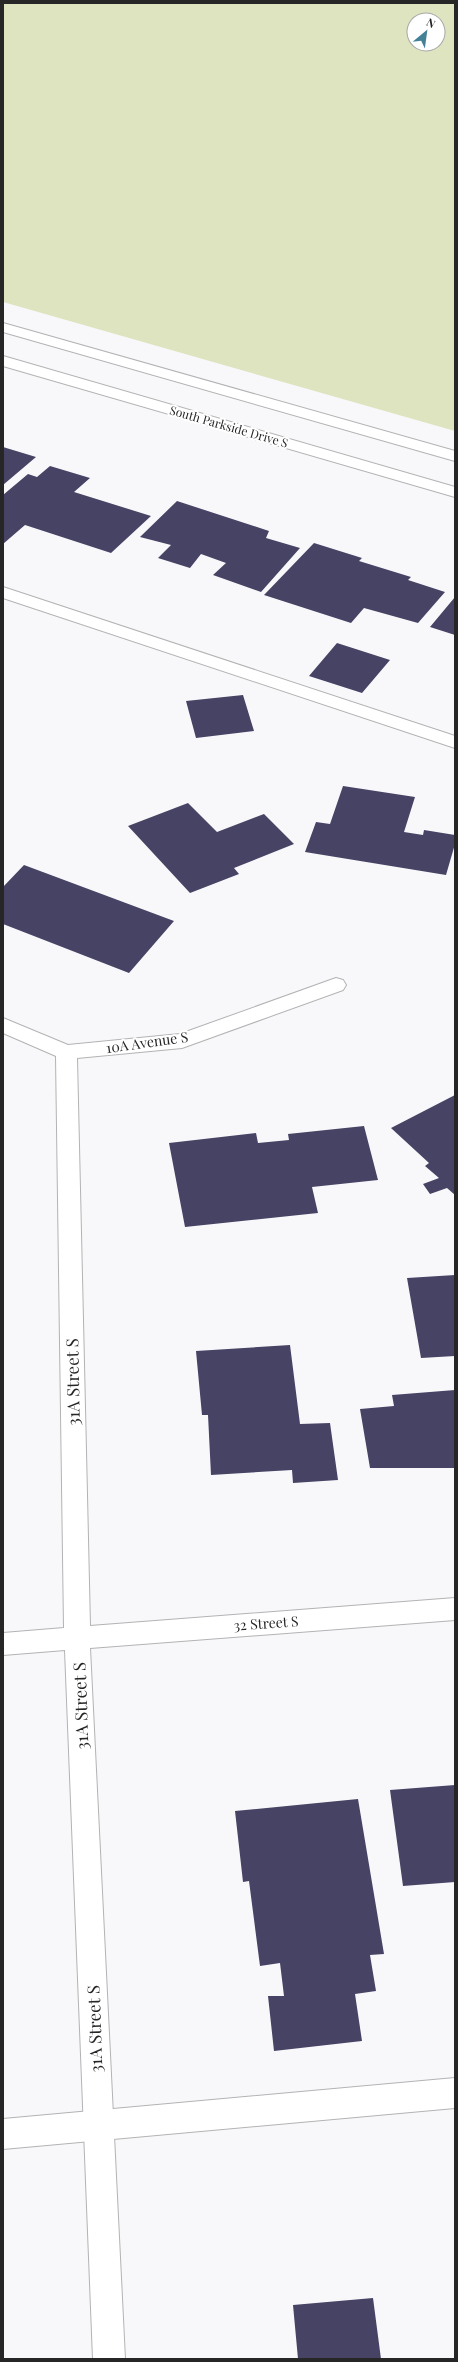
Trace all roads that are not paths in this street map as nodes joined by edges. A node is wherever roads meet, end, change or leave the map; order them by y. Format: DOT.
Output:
graph roads {
  1 [pos="3,327"];
  2 [pos="3,361"];
  3 [pos="455,456"];
  4 [pos="455,492"];
  5 [pos="3,592"];
  6 [pos="455,742"];
  7 [pos="336,985"];
  8 [pos="3,1025"];
  9 [pos="66,1052"];
  10 [pos="455,1610"];
  11 [pos="77,1637"];
  12 [pos="3,1644"];
  13 [pos="455,2093"];
  14 [pos="98,2125"];
  15 [pos="3,2134"];
  16 [pos="109,2359"];
  1 -- 3 [label="street"];
  2 -- 4 [label="street, South Parkside Drive S"];
  5 -- 6 [label="street"];
  7 -- 9 [label="street, 10A Avenue S"];
  8 -- 9 [label="street, 10A Avenue S"];
  9 -- 11 [label="street, 31A Street S"];
  10 -- 11 [label="street, 32 Street S"];
  11 -- 12 [label="street, 32 Street S"];
  11 -- 14 [label="street, 31A Street S"];
  13 -- 14 [label="street"];
  14 -- 15 [label="street"];
  14 -- 16 [label="street, 31A Street S"];
}
